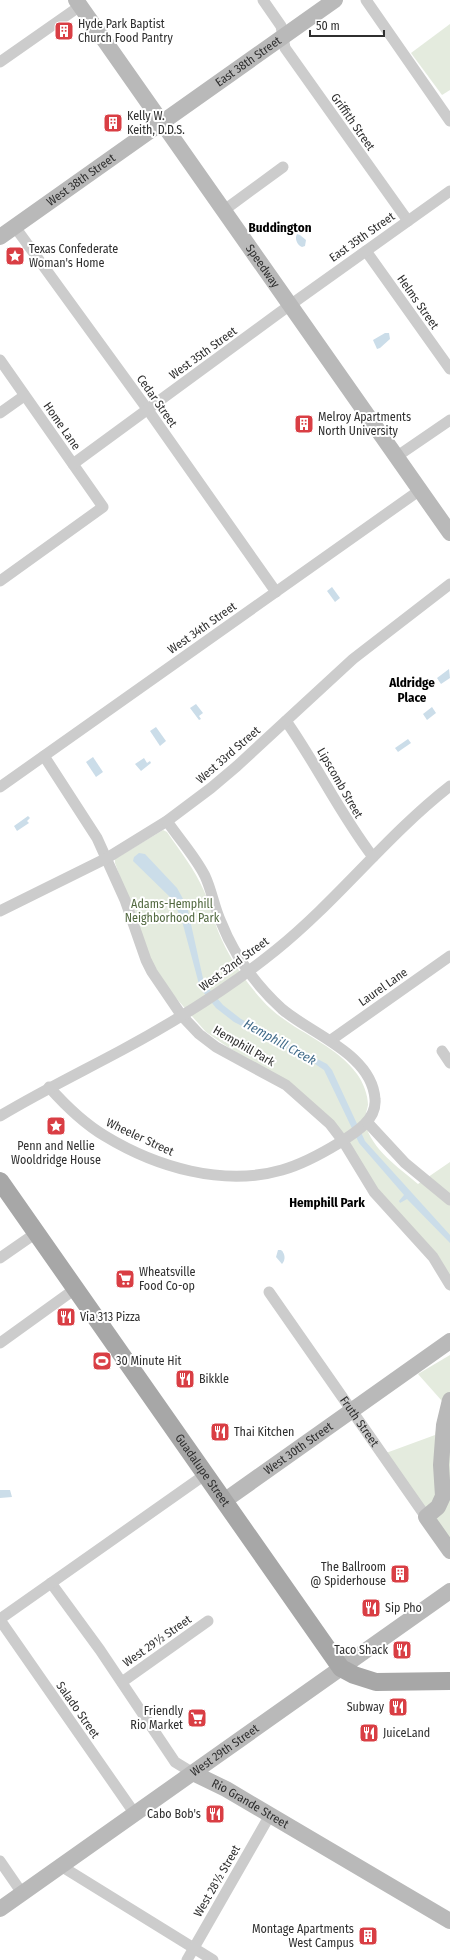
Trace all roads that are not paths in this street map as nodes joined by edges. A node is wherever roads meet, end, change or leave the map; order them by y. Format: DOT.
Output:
graph roads {
  1 [pos="263,0"];
  2 [pos="335,0"];
  3 [pos="366,0"];
  4 [pos="78,3"];
  5 [pos="283,36"];
  6 [pos="0,62"];
  7 [pos="450,121"];
  8 [pos="161,122"];
  9 [pos="284,167"];
  10 [pos="450,191"];
  11 [pos="223,211"];
  12 [pos="408,221"];
  13 [pos="15,227"];
  14 [pos="0,237"];
  15 [pos="366,251"];
  16 [pos="290,305"];
  17 [pos="0,360"];
  18 [pos="450,369"];
  19 [pos="24,396"];
  20 [pos="148,410"];
  21 [pos="0,413"];
  22 [pos="450,420"];
  23 [pos="396,457"];
  24 [pos="73,464"];
  25 [pos="420,490"];
  26 [pos="450,533"];
  27 [pos="0,581"];
  28 [pos="450,584"];
  29 [pos="276,592"];
  30 [pos="286,721"];
  31 [pos="44,756"];
  32 [pos="450,786"];
  33 [pos="0,787"];
  34 [pos="167,821"];
  35 [pos="373,857"];
  36 [pos="107,858"];
  37 [pos="0,911"];
  38 [pos="450,956"];
  39 [pos="248,972"];
  40 [pos="182,1016"];
  41 [pos="331,1040"];
  42 [pos="442,1051"];
  43 [pos="450,1063"];
  44 [pos="48,1088"];
  45 [pos="0,1116"];
  46 [pos="360,1128"];
  47 [pos="342,1141"];
  48 [pos="0,1181"];
  49 [pos="450,1200"];
  50 [pos="36,1232"];
  51 [pos="0,1258"];
  52 [pos="450,1285"];
  53 [pos="75,1288"];
  54 [pos="269,1292"];
  55 [pos="450,1341"];
  56 [pos="0,1343"];
  57 [pos="450,1400"];
  58 [pos="352,1411"];
  59 [pos="206,1474"];
  60 [pos="224,1501"];
  61 [pos="426,1517"];
  62 [pos="450,1551"];
  63 [pos="51,1583"];
  64 [pos="450,1591"];
  65 [pos="0,1620"];
  66 [pos="208,1621"];
  67 [pos="341,1668"];
  68 [pos="450,1681"];
  69 [pos="122,1682"];
  70 [pos="223,1752"];
  71 [pos="193,1773"];
  72 [pos="226,1789"];
  73 [pos="135,1814"];
  74 [pos="270,1815"];
  75 [pos="0,1861"];
  76 [pos="61,1866"];
  77 [pos="22,1893"];
  78 [pos="0,1909"];
  79 [pos="450,1921"];
  80 [pos="193,1949"];
  81 [pos="187,1960"];
  82 [pos="213,1960"];
  1 -- 5 [label="street, Griffith Street"];
  2 -- 5 [label="street, East 38th Street"];
  3 -- 7 [label="street"];
  4 -- 6 [label="street"];
  4 -- 8 [label="street, Speedway"];
  5 -- 8 [label="street, East 38th Street"];
  5 -- 12 [label="street, Griffith Street"];
  8 -- 11 [label="street, Speedway"];
  8 -- 13 [label="street, West 38th Street"];
  9 -- 11 [label="street"];
  10 -- 12 [label="street, East 35th Street"];
  11 -- 16 [label="street, Speedway"];
  12 -- 15 [label="street, East 35th Street"];
  13 -- 14 [label="street, West 38th Street"];
  13 -- 20 [label="street, Cedar Street"];
  15 -- 16 [label="street, East 35th Street"];
  15 -- 18 [label="street, Helms Street"];
  16 -- 20 [label="street, West 35th Street"];
  16 -- 23 [label="street, Speedway"];
  17 -- 19 [label="street, Home Lane"];
  19 -- 21 [label="street"];
  19 -- 24 [label="street, Home Lane"];
  20 -- 24 [label="street, West 35th Street"];
  20 -- 29 [label="street, Cedar Street"];
  22 -- 23 [label="street"];
  23 -- 25 [label="street, Speedway"];
  24 -- 27 [label="street, Home Lane"];
  25 -- 26 [label="street, Speedway"];
  25 -- 29 [label="street, West 34th Street"];
  28 -- 30 [label="street, West 33rd Street"];
  29 -- 31 [label="street, West 34th Street"];
  30 -- 34 [label="street, West 33rd Street"];
  30 -- 35 [label="street, Lipscomb Street"];
  31 -- 33 [label="street, West 34th Street"];
  31 -- 36 [label="street, Hemphill Park"];
  32 -- 35 [label="street, West 32nd Street"];
  34 -- 36 [label="street, West 33rd Street"];
  34 -- 39 [label="street"];
  35 -- 39 [label="street, West 32nd Street"];
  36 -- 37 [label="street, West 33rd Street"];
  36 -- 40 [label="street, Hemphill Park"];
  38 -- 41 [label="street, Laurel Lane"];
  39 -- 40 [label="street, West 32nd Street"];
  39 -- 41 [label="street"];
  40 -- 44 [label="street, West 32nd Street"];
  40 -- 47 [label="street, Hemphill Park"];
  41 -- 46 [label="street"];
  42 -- 43 [label="street"];
  44 -- 45 [label="street, West 32nd Street"];
  44 -- 47 [label="street, Wheeler Street"];
  46 -- 47 [label="street, Wheeler Street"];
  46 -- 49 [label="street"];
  47 -- 52 [label="street, Hemphill Park"];
  48 -- 50 [label="main road, Guadalupe Street"];
  50 -- 51 [label="street"];
  50 -- 53 [label="main road, Guadalupe Street"];
  53 -- 56 [label="street"];
  53 -- 59 [label="main road, Guadalupe Street"];
  54 -- 58 [label="street, Fruth Street"];
  55 -- 58 [label="street, West 30th Street"];
  57 -- 61 [label="street"];
  58 -- 60 [label="street, West 30th Street"];
  58 -- 61 [label="street, Fruth Street"];
  59 -- 60 [label="main road, Guadalupe Street"];
  59 -- 63 [label="street"];
  60 -- 67 [label="main road, Guadalupe Street"];
  61 -- 62 [label="street, Fruth Street"];
  63 -- 65 [label="street"];
  63 -- 69 [label="street, Rio Grande Street"];
  64 -- 67 [label="street, West 29th Street"];
  65 -- 73 [label="street, Salado Street"];
  66 -- 69 [label="street, West 29½ Street"];
  67 -- 68 [label="main road, Guadalupe Street"];
  67 -- 70 [label="street, West 29th Street"];
  69 -- 71 [label="street, Rio Grande Street"];
  70 -- 71 [label="street, West 29th Street"];
  70 -- 72 [label="street"];
  71 -- 72 [label="street, Rio Grande Street"];
  71 -- 73 [label="street, West 29th Street"];
  72 -- 74 [label="street, Rio Grande Street"];
  73 -- 76 [label="street, West 29th Street"];
  74 -- 79 [label="street, Rio Grande Street"];
  74 -- 80 [label="street, West 28½ Street"];
  75 -- 77 [label="street"];
  76 -- 77 [label="street, West 29th Street"];
  76 -- 80 [label="street"];
  77 -- 78 [label="street, West 29th Street"];
  80 -- 81 [label="street, West 28½ Street"];
  80 -- 82 [label="street"];
}
